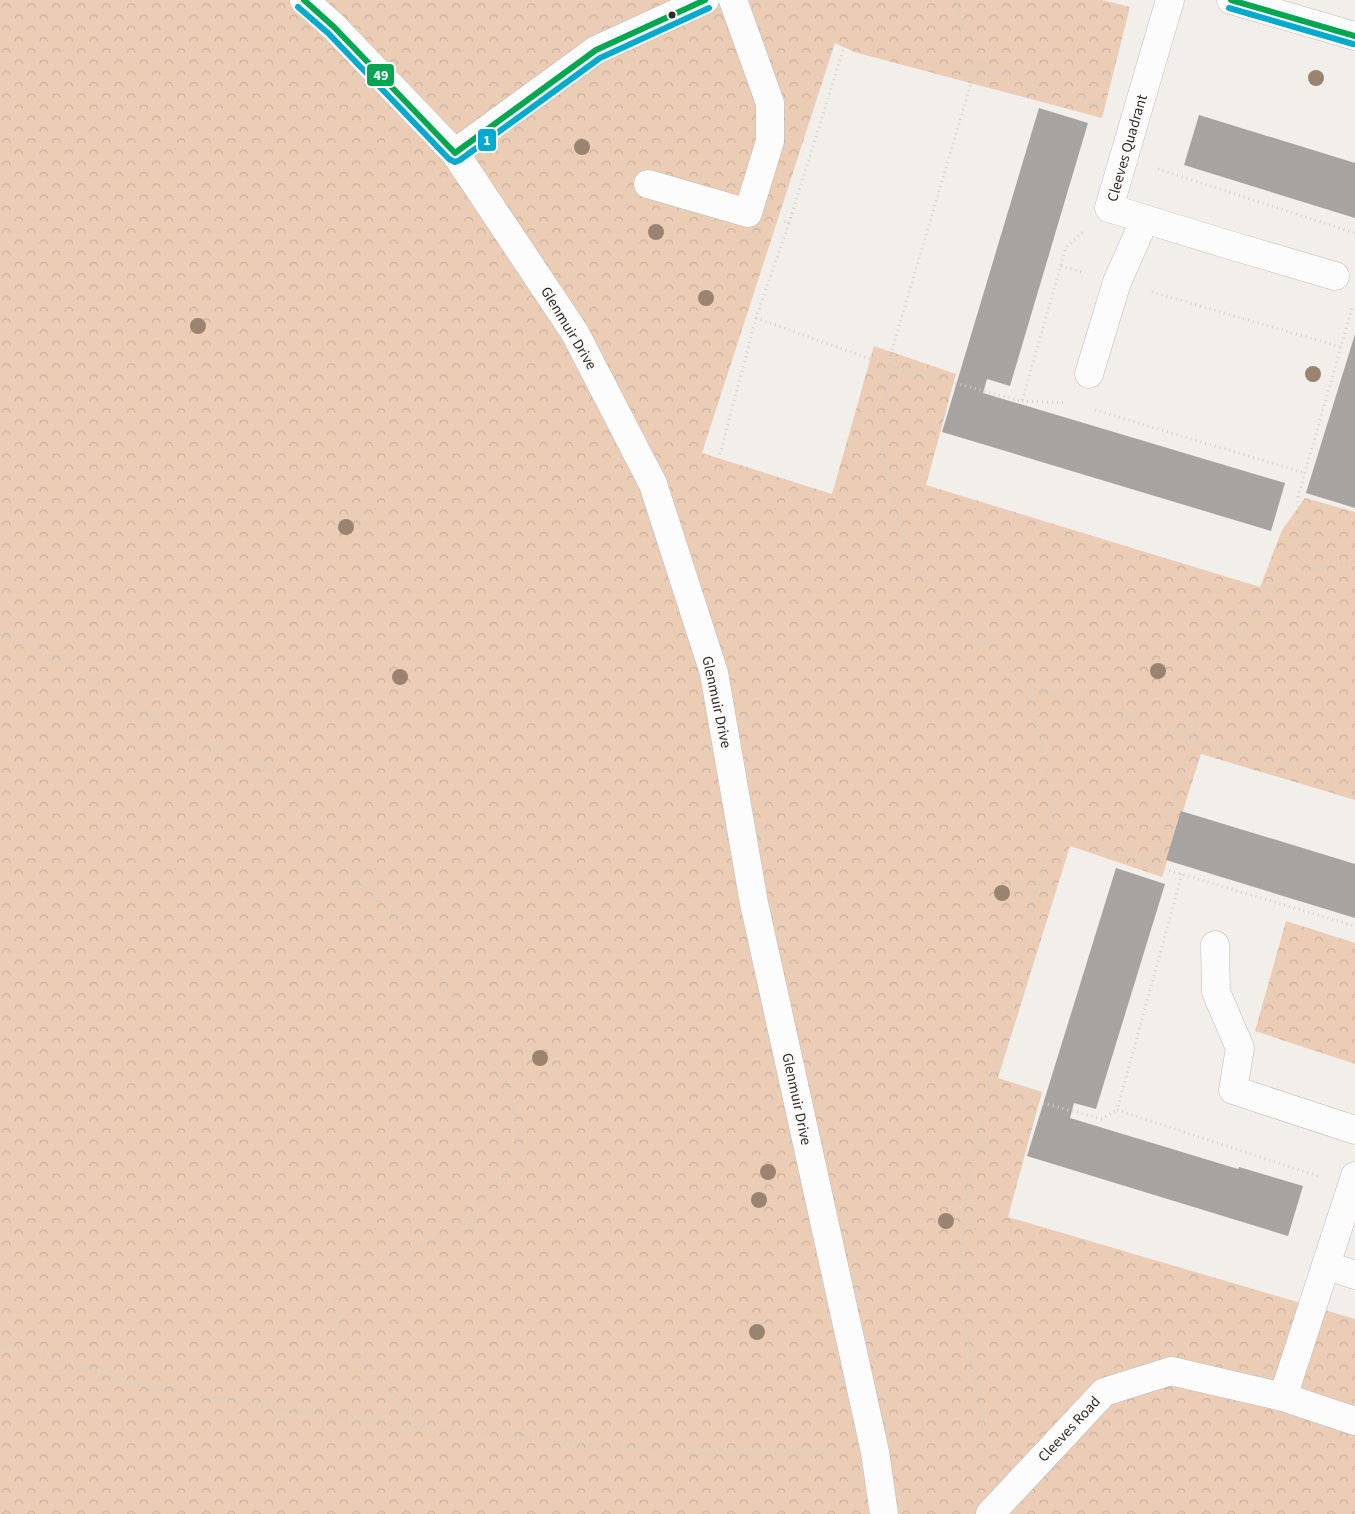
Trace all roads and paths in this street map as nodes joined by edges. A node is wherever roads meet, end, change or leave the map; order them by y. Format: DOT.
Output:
graph roads {
  1 [pos="304,0"];
  2 [pos="705,0"];
  3 [pos="733,0"];
  4 [pos="955,0"];
  5 [pos="1170,0"];
  6 [pos="1231,0"];
  7 [pos="1355,36"];
  8 [pos="843,50"];
  9 [pos="977,63"];
  10 [pos="1135,117"];
  11 [pos="455,153"];
  12 [pos="1123,158"];
  13 [pos="648,184"];
  14 [pos="1109,208"];
  15 [pos="748,213"];
  16 [pos="1146,219"];
  17 [pos="789,223"];
  18 [pos="1355,233"];
  19 [pos="1060,266"];
  20 [pos="1335,276"];
  21 [pos="1117,282"];
  22 [pos="1353,305"];
  23 [pos="756,318"];
  24 [pos="1341,347"];
  25 [pos="890,366"];
  26 [pos="1089,374"];
  27 [pos="1022,401"];
  28 [pos="1075,404"];
  29 [pos="1094,410"];
  30 [pos="720,454"];
  31 [pos="1305,473"];
  32 [pos="1355,565"];
  33 [pos="1303,572"];
  34 [pos="0,634"];
  35 [pos="1031,688"];
  36 [pos="1192,740"];
  37 [pos="1355,784"];
  38 [pos="1050,833"];
  39 [pos="1154,866"];
  40 [pos="1182,874"];
  41 [pos="1355,926"];
  42 [pos="1215,945"];
  43 [pos="990,1089"];
  44 [pos="1117,1110"];
  45 [pos="1355,1130"];
  46 [pos="1353,1181"];
  47 [pos="1326,1265"];
  48 [pos="1355,1275"];
  49 [pos="0,1344"];
  50 [pos="1283,1398"];
  51 [pos="1355,1421"];
  52 [pos="426,1428"];
  53 [pos="875,1452"];
  54 [pos="984,1475"];
  55 [pos="884,1514"];
  56 [pos="990,1514"];
  1 -- 11 [label="street, Glenmuir Drive"];
  2 -- 11 [label="street"];
  3 -- 15 [label="street"];
  4 -- 9 [label="path"];
  5 -- 10 [label="street, Cleeves Quadrant"];
  6 -- 7 [label="street"];
  8 -- 17 [label="path"];
  9 -- 10 [label="path"];
  9 -- 25 [label="path"];
  10 -- 12 [label="street, Cleeves Quadrant"];
  11 -- 53 [label="street, Glenmuir Drive"];
  12 -- 14 [label="street, Cleeves Quadrant"];
  12 -- 18 [label="path"];
  13 -- 15 [label="street"];
  14 -- 16 [label="street, Cleeves Quadrant"];
  14 -- 19 [label="path"];
  15 -- 17 [label="path"];
  16 -- 20 [label="street, Cleeves Quadrant"];
  16 -- 21 [label="street"];
  17 -- 23 [label="path"];
  19 -- 21 [label="path"];
  19 -- 27 [label="path"];
  21 -- 24 [label="path"];
  21 -- 26 [label="street"];
  22 -- 24 [label="path"];
  23 -- 25 [label="path"];
  23 -- 30 [label="path"];
  24 -- 31 [label="path"];
  25 -- 27 [label="path"];
  25 -- 35 [label="path"];
  27 -- 28 [label="path"];
  29 -- 31 [label="path"];
  31 -- 33 [label="path"];
  32 -- 33 [label="path"];
  33 -- 36 [label="path"];
  34 -- 52 [label="path"];
  35 -- 36 [label="path"];
  35 -- 38 [label="path"];
  36 -- 37 [label="path"];
  36 -- 39 [label="path"];
  38 -- 39 [label="path"];
  38 -- 43 [label="path"];
  39 -- 40 [label="path"];
  40 -- 41 [label="path"];
  40 -- 44 [label="path"];
  42 -- 45 [label="street"];
  43 -- 44 [label="path"];
  43 -- 54 [label="path"];
  44 -- 46 [label="path"];
  46 -- 47 [label="street"];
  47 -- 48 [label="street"];
  47 -- 50 [label="street"];
  49 -- 52 [label="path"];
  50 -- 51 [label="street, Cleeves Road"];
  50 -- 56 [label="street, Cleeves Road"];
  52 -- 53 [label="path"];
  53 -- 55 [label="street, Glenmuir Drive"];
}
